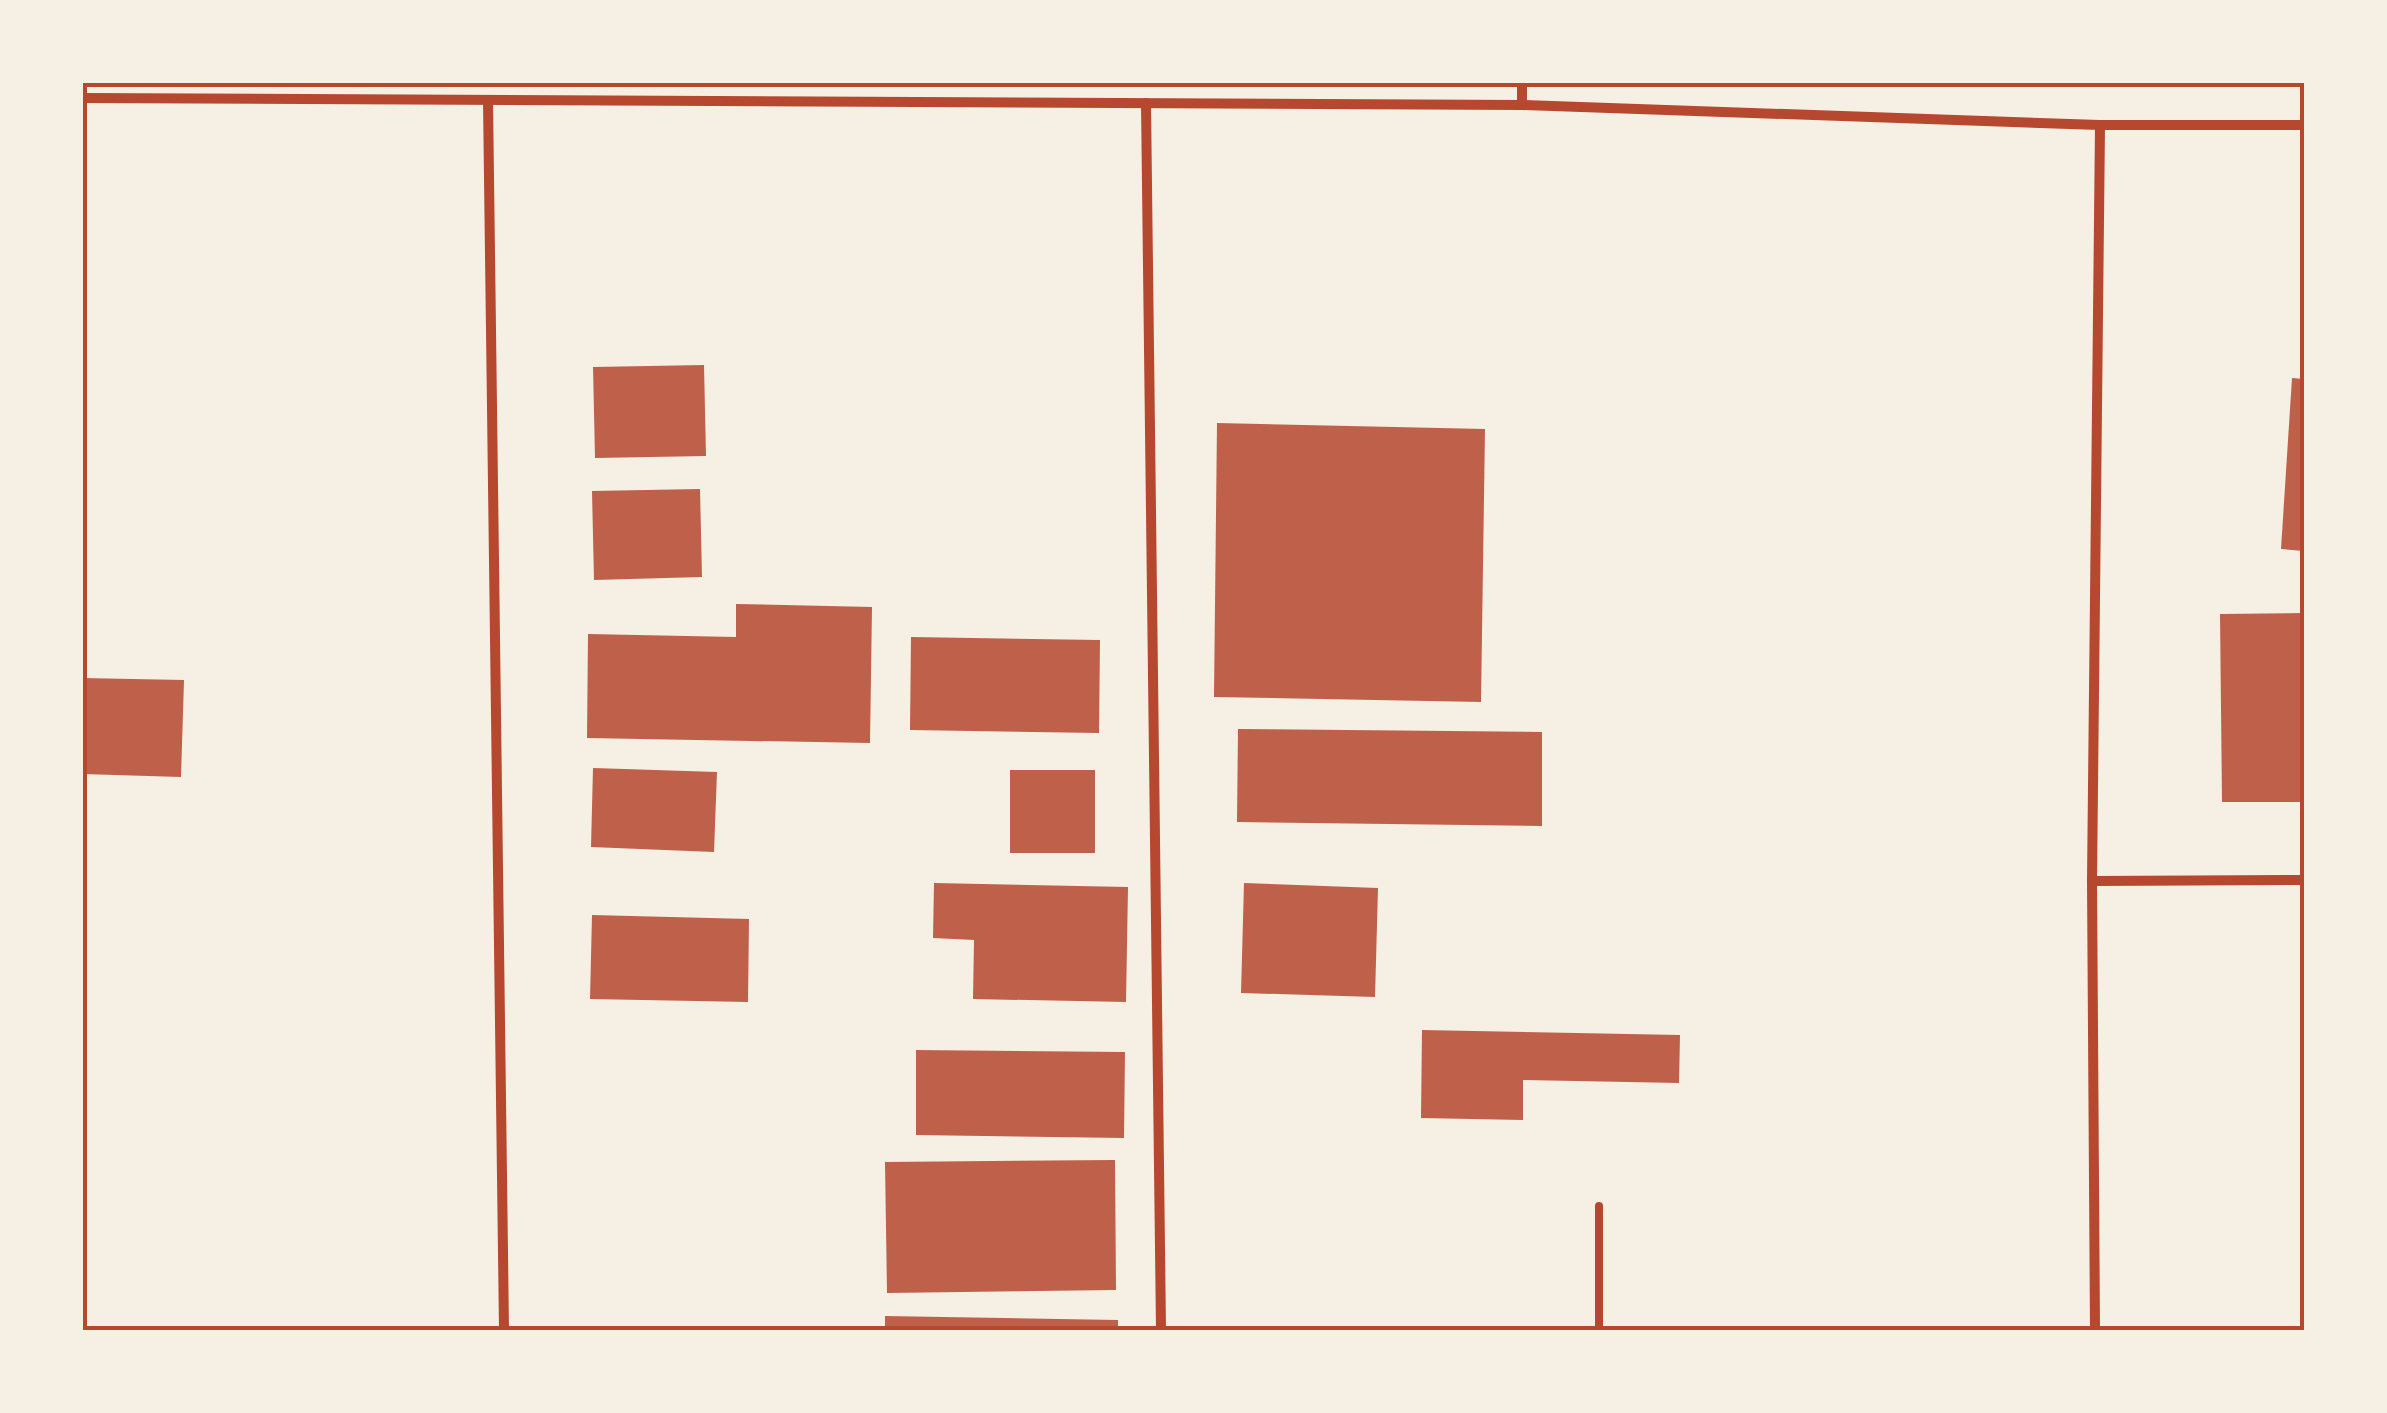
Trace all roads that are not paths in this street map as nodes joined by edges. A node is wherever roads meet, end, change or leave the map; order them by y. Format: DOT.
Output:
graph roads {
  1 [pos="1522,82"];
  2 [pos="82,98"];
  3 [pos="488,100"];
  4 [pos="1146,104"];
  5 [pos="1522,105"];
  6 [pos="2100,125"];
  7 [pos="2304,125"];
  8 [pos="2092,880"];
  9 [pos="2304,880"];
  10 [pos="1599,1206"];
  11 [pos="504,1330"];
  12 [pos="1161,1330"];
  13 [pos="1599,1330"];
  14 [pos="2095,1330"];
  1 -- 5 [label="street"];
  2 -- 3 [label="street"];
  3 -- 4 [label="street"];
  3 -- 11 [label="street"];
  4 -- 5 [label="street"];
  4 -- 12 [label="street"];
  5 -- 6 [label="street"];
  6 -- 7 [label="street"];
  6 -- 8 [label="street"];
  8 -- 9 [label="street"];
  8 -- 14 [label="street"];
  10 -- 13 [label="lane"];
}
